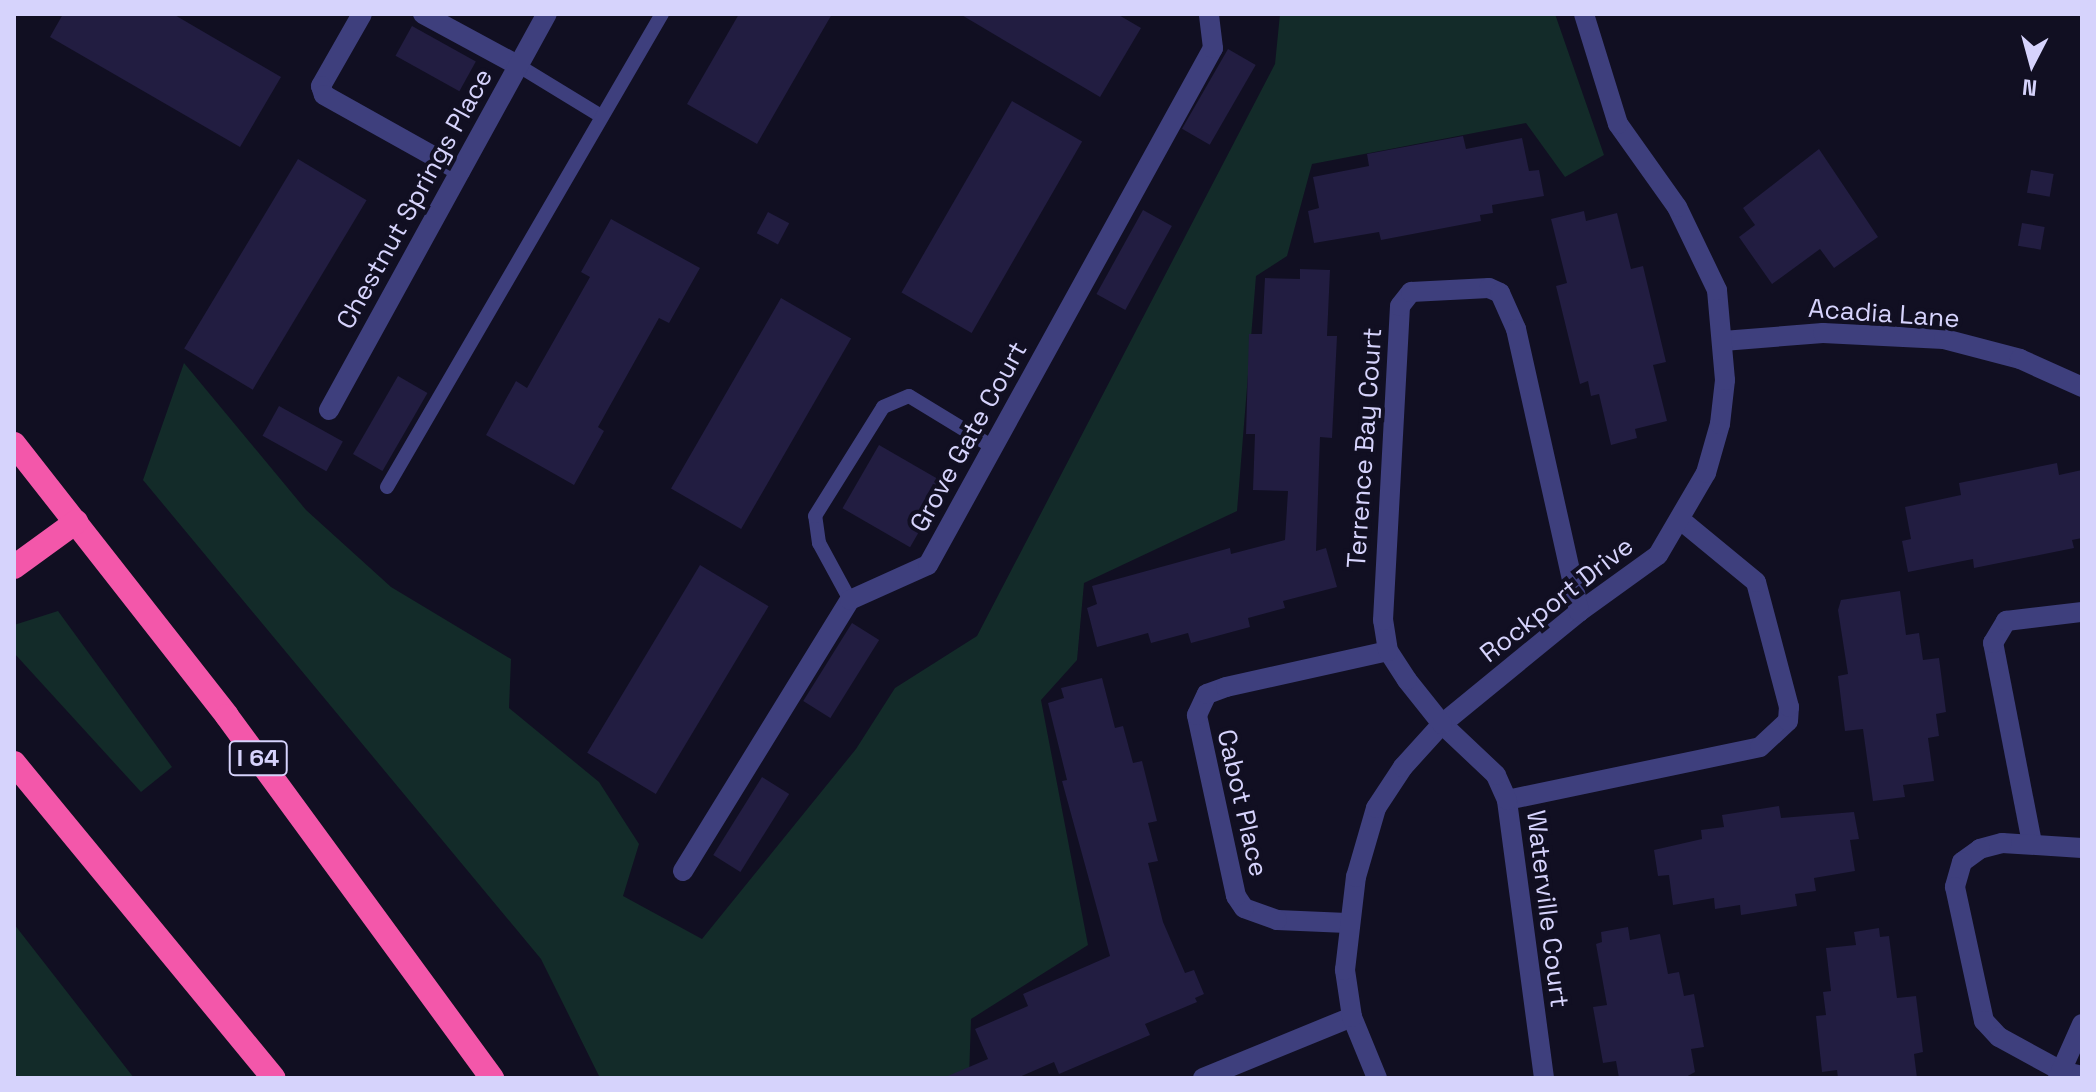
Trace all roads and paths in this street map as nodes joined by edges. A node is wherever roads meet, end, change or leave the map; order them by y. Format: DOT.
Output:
graph roads {
  1 [pos="362,14"];
  2 [pos="423,14"];
  3 [pos="547,14"];
  4 [pos="662,14"];
  5 [pos="1584,14"];
  6 [pos="1210,16"];
  7 [pos="519,66"];
  8 [pos="601,116"];
  9 [pos="460,171"];
  10 [pos="1723,341"];
  11 [pos="2082,387"];
  12 [pos="329,410"];
  13 [pos="14,444"];
  14 [pos="993,447"];
  15 [pos="387,487"];
  16 [pos="1682,521"];
  17 [pos="76,522"];
  18 [pos="14,567"];
  19 [pos="850,600"];
  20 [pos="1579,612"];
  21 [pos="2082,612"];
  22 [pos="1388,651"];
  23 [pos="1442,724"];
  24 [pos="14,763"];
  25 [pos="1507,800"];
  26 [pos="2032,843"];
  27 [pos="2082,848"];
  28 [pos="683,871"];
  29 [pos="1347,923"];
  30 [pos="1352,1017"];
  31 [pos="2082,1024"];
  32 [pos="2059,1074"];
  33 [pos="2082,1076"];
  34 [pos="274,1078"];
  35 [pos="492,1078"];
  36 [pos="1203,1078"];
  37 [pos="1377,1078"];
  38 [pos="1544,1078"];
  1 -- 9 [label="street"];
  2 -- 7 [label="street"];
  3 -- 7 [label="street, Chestnut Springs Place"];
  4 -- 8 [label="lane"];
  5 -- 10 [label="street, Rockport Drive"];
  6 -- 14 [label="street, Grove Gate Court"];
  7 -- 8 [label="lane"];
  7 -- 9 [label="street, Chestnut Springs Place"];
  8 -- 15 [label="lane"];
  9 -- 12 [label="street, Chestnut Springs Place"];
  10 -- 11 [label="street, Acadia Lane"];
  10 -- 16 [label="street, Rockport Drive"];
  13 -- 17 [label="highway, I 64"];
  14 -- 19 [label="street, Grove Gate Court"];
  14 -- 19 [label="lane"];
  16 -- 20 [label="street, Rockport Drive"];
  16 -- 25 [label="street"];
  17 -- 18 [label="highway"];
  17 -- 35 [label="highway, I 64"];
  19 -- 28 [label="street"];
  20 -- 22 [label="street, Terrence Bay Court"];
  20 -- 23 [label="street, Rockport Drive"];
  21 -- 26 [label="street"];
  22 -- 23 [label="street, Terrence Bay Court"];
  22 -- 29 [label="street, Cabot Place"];
  23 -- 25 [label="street, Waterville Court"];
  23 -- 29 [label="street, Rockport Drive"];
  24 -- 34 [label="highway"];
  25 -- 38 [label="street, Waterville Court"];
  26 -- 27 [label="street"];
  26 -- 32 [label="street"];
  29 -- 30 [label="street, Rockport Drive"];
  30 -- 36 [label="street"];
  30 -- 37 [label="street, Rockport Drive"];
  31 -- 32 [label="street"];
  32 -- 33 [label="street"];
}
